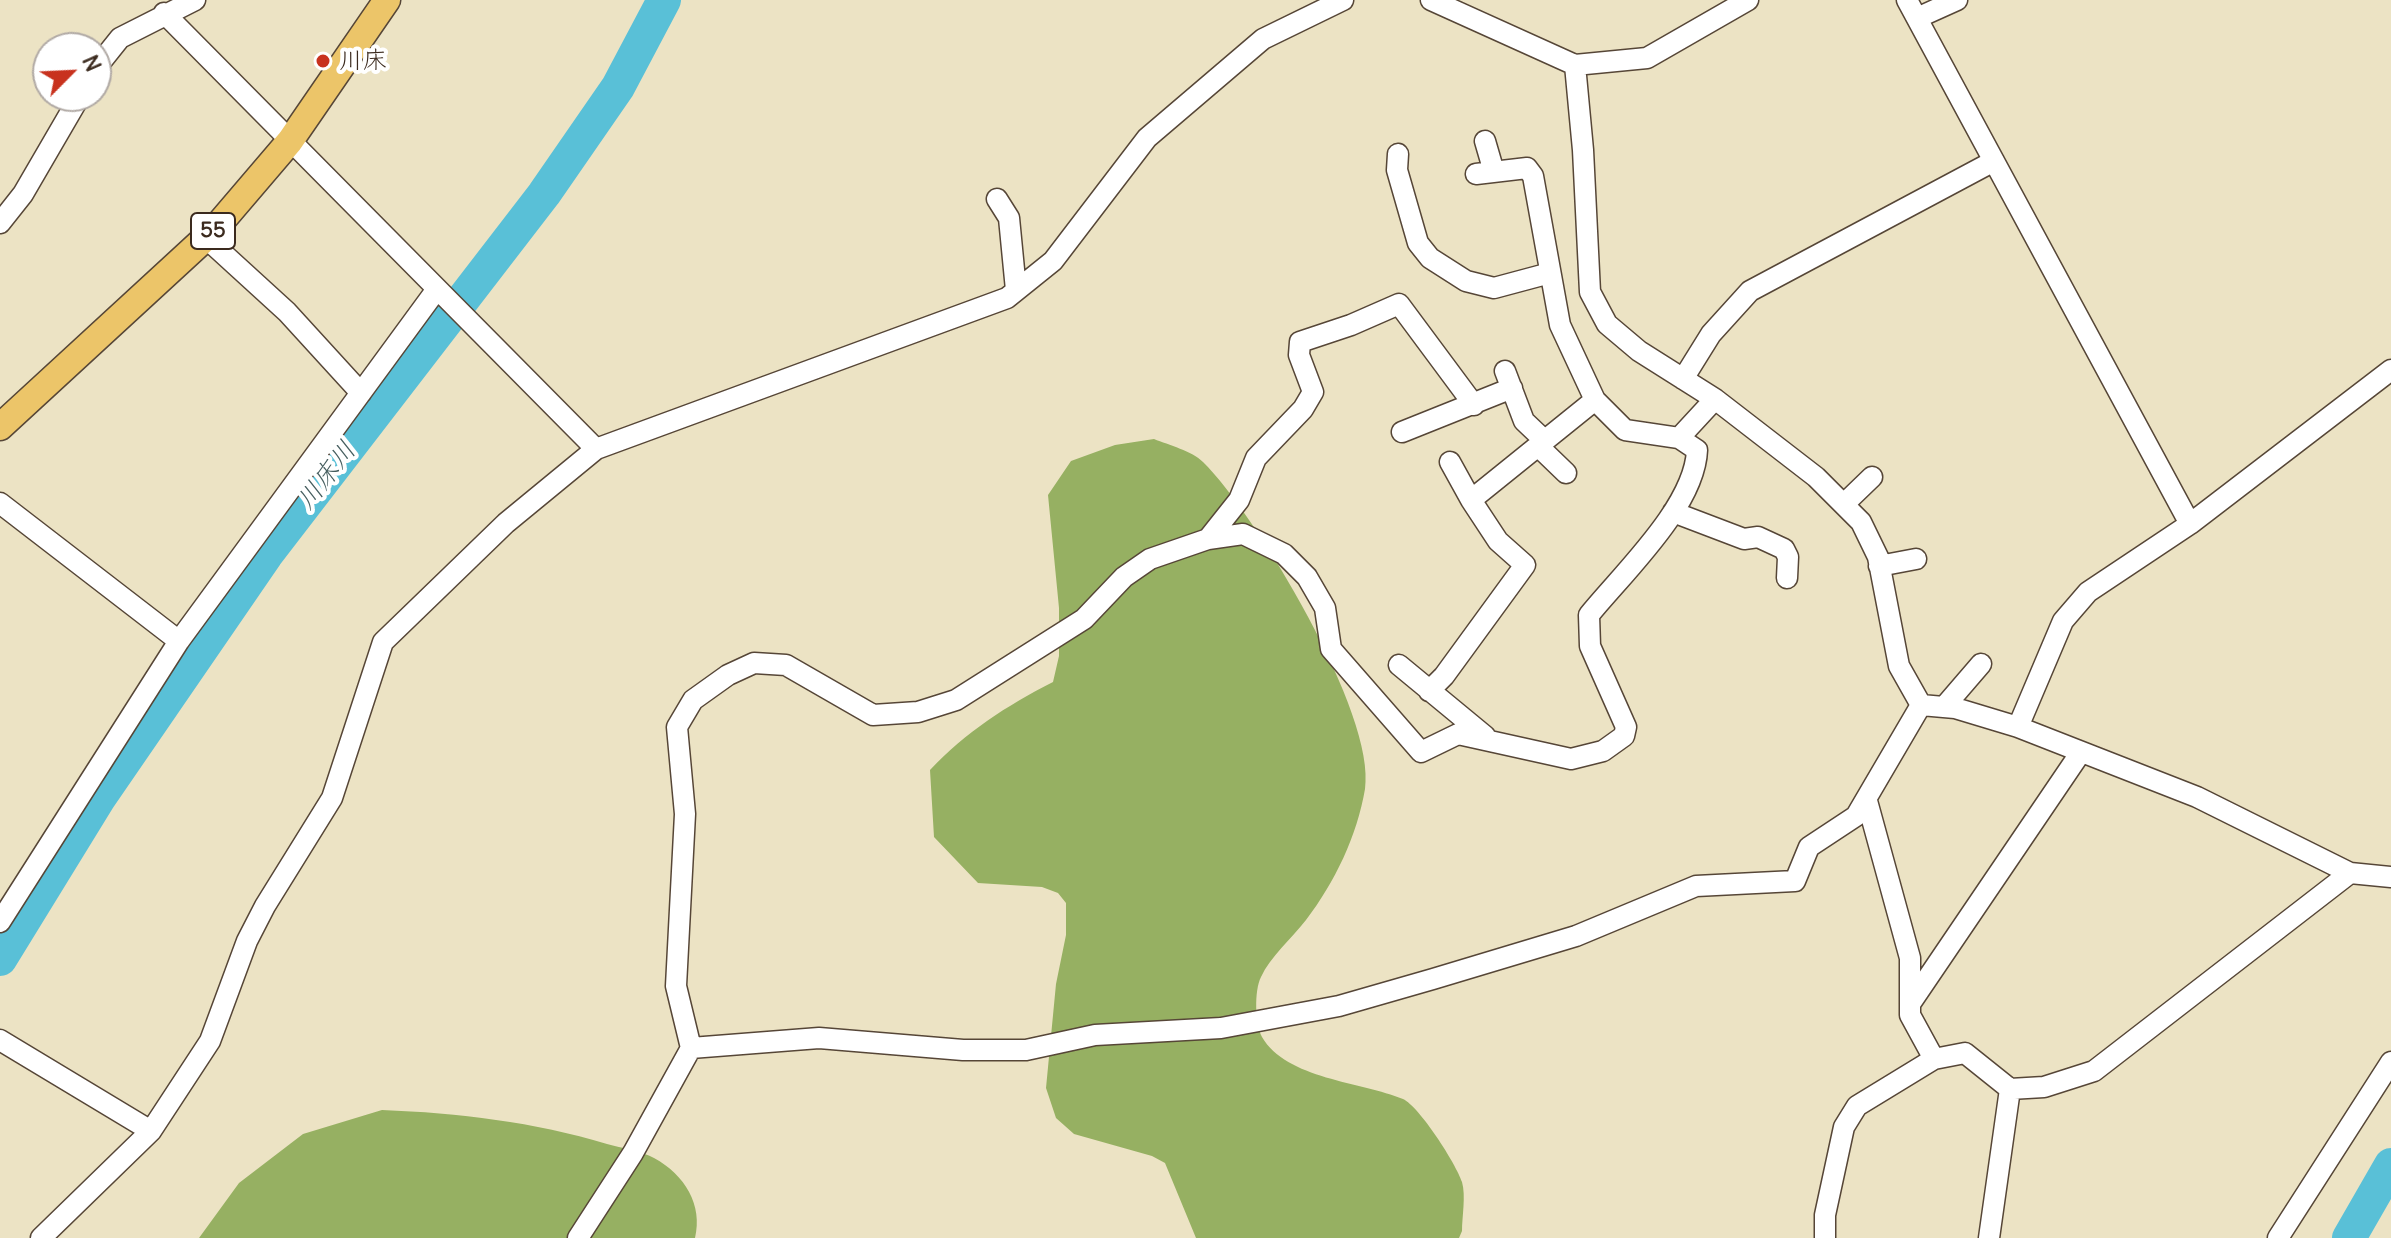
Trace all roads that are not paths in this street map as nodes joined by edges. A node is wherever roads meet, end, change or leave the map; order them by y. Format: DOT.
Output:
graph roads {
  1 [pos="195,0"];
  2 [pos="387,0"];
  3 [pos="1343,0"];
  4 [pos="1431,0"];
  5 [pos="1748,0"];
  6 [pos="1957,0"];
  7 [pos="1912,9"];
  8 [pos="164,13"];
  9 [pos="112,48"];
  10 [pos="1575,65"];
  11 [pos="71,112"];
  12 [pos="290,141"];
  13 [pos="1485,141"];
  14 [pos="1398,154"];
  15 [pos="1994,161"];
  16 [pos="997,199"];
  17 [pos="0,223"];
  18 [pos="206,238"];
  19 [pos="1550,273"];
  20 [pos="437,289"];
  21 [pos="1016,290"];
  22 [pos="2391,370"];
  23 [pos="1683,379"];
  24 [pos="361,393"];
  25 [pos="1715,399"];
  26 [pos="1595,400"];
  27 [pos="1474,405"];
  28 [pos="0,427"];
  29 [pos="1402,432"];
  30 [pos="1679,438"];
  31 [pos="1541,443"];
  32 [pos="596,449"];
  33 [pos="1450,462"];
  34 [pos="1566,473"];
  35 [pos="1872,477"];
  36 [pos="1471,500"];
  37 [pos="0,503"];
  38 [pos="1844,504"];
  39 [pos="1673,512"];
  40 [pos="2190,524"];
  41 [pos="1208,539"];
  42 [pos="1916,559"];
  43 [pos="1879,566"];
  44 [pos="1787,578"];
  45 [pos="179,641"];
  46 [pos="1981,664"];
  47 [pos="1399,665"];
  48 [pos="1429,691"];
  49 [pos="1921,705"];
  50 [pos="1944,707"];
  51 [pos="2018,727"];
  52 [pos="1491,741"];
  53 [pos="2081,752"];
  54 [pos="1867,801"];
  55 [pos="2350,873"];
  56 [pos="2391,877"];
  57 [pos="0,922"];
  58 [pos="1910,1004"];
  59 [pos="0,1040"];
  60 [pos="691,1048"];
  61 [pos="1934,1059"];
  62 [pos="2391,1062"];
  63 [pos="2010,1089"];
  64 [pos="151,1131"];
  65 [pos="41,1238"];
  66 [pos="578,1238"];
  67 [pos="1825,1238"];
  68 [pos="1989,1238"];
  69 [pos="2278,1238"];
  1 -- 8 [label="street"];
  2 -- 12 [label="main road, 55"];
  3 -- 21 [label="street"];
  4 -- 10 [label="street"];
  5 -- 10 [label="street"];
  6 -- 7 [label="street"];
  7 -- 15 [label="street"];
  8 -- 9 [label="street"];
  8 -- 12 [label="street"];
  10 -- 23 [label="street"];
  11 -- 17 [label="street"];
  12 -- 18 [label="main road, 55"];
  12 -- 20 [label="street"];
  13 -- 19 [label="street"];
  14 -- 19 [label="street"];
  15 -- 23 [label="street"];
  15 -- 40 [label="street"];
  16 -- 21 [label="street"];
  18 -- 24 [label="street"];
  18 -- 28 [label="main road, 55"];
  19 -- 26 [label="street"];
  20 -- 24 [label="street"];
  20 -- 32 [label="street"];
  21 -- 32 [label="street"];
  22 -- 40 [label="street"];
  23 -- 25 [label="street"];
  24 -- 45 [label="street"];
  25 -- 30 [label="street"];
  25 -- 38 [label="street"];
  26 -- 30 [label="street"];
  26 -- 31 [label="street"];
  27 -- 29 [label="street"];
  27 -- 31 [label="street"];
  27 -- 41 [label="street"];
  30 -- 39 [label="street"];
  31 -- 34 [label="street"];
  31 -- 36 [label="street"];
  32 -- 64 [label="street"];
  33 -- 36 [label="street"];
  35 -- 38 [label="street"];
  36 -- 48 [label="street"];
  37 -- 45 [label="street"];
  38 -- 43 [label="street"];
  39 -- 44 [label="street"];
  39 -- 52 [label="street"];
  40 -- 51 [label="street"];
  41 -- 52 [label="street"];
  41 -- 60 [label="street"];
  42 -- 43 [label="street"];
  43 -- 49 [label="street"];
  45 -- 57 [label="street"];
  46 -- 50 [label="street"];
  47 -- 48 [label="street"];
  48 -- 52 [label="street"];
  49 -- 50 [label="street"];
  49 -- 54 [label="street"];
  50 -- 51 [label="street"];
  51 -- 53 [label="street"];
  53 -- 55 [label="street"];
  53 -- 58 [label="street"];
  54 -- 58 [label="street"];
  54 -- 60 [label="street"];
  55 -- 56 [label="street"];
  55 -- 63 [label="street"];
  58 -- 61 [label="street"];
  59 -- 64 [label="street"];
  60 -- 66 [label="street"];
  61 -- 63 [label="street"];
  61 -- 67 [label="street"];
  62 -- 69 [label="street"];
  63 -- 68 [label="street"];
  64 -- 65 [label="street"];
}
